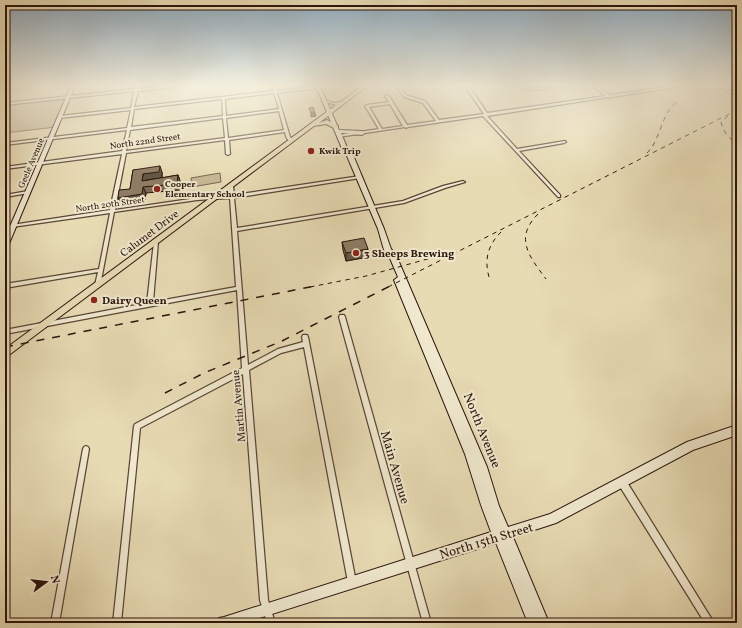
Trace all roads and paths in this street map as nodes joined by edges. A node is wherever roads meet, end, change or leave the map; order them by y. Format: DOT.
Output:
graph roads {
  1 [pos="74,115"];
  2 [pos="131,115"];
  3 [pos="239,115"];
  4 [pos="282,115"];
  5 [pos="327,115"];
  6 [pos="331,115"];
  7 [pos="372,115"];
  8 [pos="399,115"];
  9 [pos="434,115"];
  10 [pos="484,115"];
  11 [pos="486,115"];
  12 [pos="60,117"];
  13 [pos="225,117"];
  14 [pos="439,122"];
  15 [pos="310,127"];
  16 [pos="406,127"];
  17 [pos="128,129"];
  18 [pos="381,130"];
  19 [pos="286,131"];
  20 [pos="338,131"];
  21 [pos="362,133"];
  22 [pos="51,138"];
  23 [pos="227,139"];
  24 [pos="291,140"];
  25 [pos="564,142"];
  26 [pos="5,144"];
  27 [pos="516,150"];
  28 [pos="124,152"];
  29 [pos="228,154"];
  30 [pos="41,163"];
  31 [pos="5,168"];
  32 [pos="357,178"];
  33 [pos="463,182"];
  34 [pos="231,186"];
  35 [pos="28,192"];
  36 [pos="5,196"];
  37 [pos="559,196"];
  38 [pos="232,197"];
  39 [pos="215,198"];
  40 [pos="370,208"];
  41 [pos="112,211"];
  42 [pos="14,226"];
  43 [pos="5,227"];
  44 [pos="234,230"];
  45 [pos="156,242"];
  46 [pos="5,246"];
  47 [pos="101,270"];
  48 [pos="98,285"];
  49 [pos="5,286"];
  50 [pos="239,288"];
  51 [pos="150,305"];
  52 [pos="342,317"];
  53 [pos="45,324"];
  54 [pos="5,332"];
  55 [pos="305,337"];
  56 [pos="306,344"];
  57 [pos="5,354"];
  58 [pos="246,369"];
  59 [pos="737,430"];
  60 [pos="86,450"];
  61 [pos="622,482"];
  62 [pos="502,535"];
  63 [pos="410,564"];
  64 [pos="352,582"];
  65 [pos="268,609"];
  66 [pos="55,623"];
  67 [pos="117,623"];
  68 [pos="224,623"];
  69 [pos="271,623"];
  70 [pos="427,623"];
  71 [pos="534,623"];
  72 [pos="544,623"];
  73 [pos="710,623"];
  1 -- 12 [label="street"];
  2 -- 17 [label="street"];
  3 -- 13 [label="street"];
  4 -- 19 [label="street"];
  5 -- 15 [label="main road, Calumet Drive"];
  6 -- 20 [label="main road, North Avenue"];
  7 -- 18 [label="street"];
  8 -- 16 [label="street"];
  9 -- 14 [label="street"];
  10 -- 14 [label="street"];
  11 -- 27 [label="street"];
  12 -- 22 [label="main road, Geele Avenue"];
  13 -- 17 [label="street"];
  13 -- 23 [label="street"];
  14 -- 16 [label="street"];
  15 -- 20 [label="main road"];
  15 -- 24 [label="main road, Calumet Drive"];
  16 -- 18 [label="street"];
  17 -- 22 [label="street"];
  17 -- 28 [label="street"];
  18 -- 21 [label="street"];
  19 -- 23 [label="street, North 22nd Street"];
  19 -- 24 [label="street"];
  20 -- 21 [label="main road"];
  20 -- 32 [label="main road, North Avenue"];
  22 -- 26 [label="street"];
  22 -- 30 [label="main road, Geele Avenue"];
  23 -- 28 [label="street, North 22nd Street"];
  23 -- 29 [label="street"];
  24 -- 34 [label="main road, Calumet Drive"];
  25 -- 27 [label="street"];
  27 -- 37 [label="street"];
  28 -- 30 [label="street, North 22nd Street"];
  28 -- 41 [label="street"];
  30 -- 31 [label="street, North 22nd Street"];
  30 -- 35 [label="main road, Geele Avenue"];
  32 -- 38 [label="street, North 20th Street"];
  32 -- 40 [label="main road, North Avenue"];
  33 -- 40 [label="street"];
  34 -- 38 [label="street, Martin Avenue"];
  34 -- 39 [label="main road, Calumet Drive"];
  35 -- 36 [label="street"];
  35 -- 42 [label="main road, Geele Avenue"];
  38 -- 39 [label="street, North 20th Street"];
  38 -- 44 [label="street, Martin Avenue"];
  39 -- 41 [label="street, North 20th Street"];
  39 -- 45 [label="main road, Calumet Drive"];
  40 -- 44 [label="street"];
  40 -- 62 [label="main road, North Avenue"];
  41 -- 42 [label="street, North 20th Street"];
  41 -- 47 [label="street"];
  42 -- 43 [label="street, North 20th Street"];
  42 -- 46 [label="main road, Geele Avenue"];
  44 -- 50 [label="street, Martin Avenue"];
  45 -- 48 [label="main road, Calumet Drive"];
  45 -- 51 [label="street"];
  47 -- 48 [label="street"];
  47 -- 49 [label="street"];
  48 -- 53 [label="main road, Calumet Drive"];
  50 -- 51 [label="street"];
  50 -- 58 [label="street, Martin Avenue"];
  51 -- 53 [label="street"];
  52 -- 63 [label="street, Main Avenue"];
  53 -- 54 [label="street"];
  53 -- 57 [label="main road, Calumet Drive"];
  55 -- 56 [label="street"];
  56 -- 58 [label="street"];
  56 -- 64 [label="street"];
  58 -- 65 [label="street, Martin Avenue"];
  58 -- 67 [label="street"];
  59 -- 61 [label="main road, North 15th Street"];
  60 -- 66 [label="street"];
  61 -- 62 [label="main road, North 15th Street"];
  61 -- 73 [label="street"];
  62 -- 63 [label="main road, North 15th Street"];
  62 -- 71 [label="main road, North Avenue"];
  62 -- 72 [label="main road, North Avenue"];
  63 -- 64 [label="main road, North 15th Street"];
  63 -- 70 [label="street, Main Avenue"];
  64 -- 65 [label="main road, North 15th Street"];
  65 -- 68 [label="main road, North 15th Street"];
  65 -- 69 [label="street, Martin Avenue"];
}
